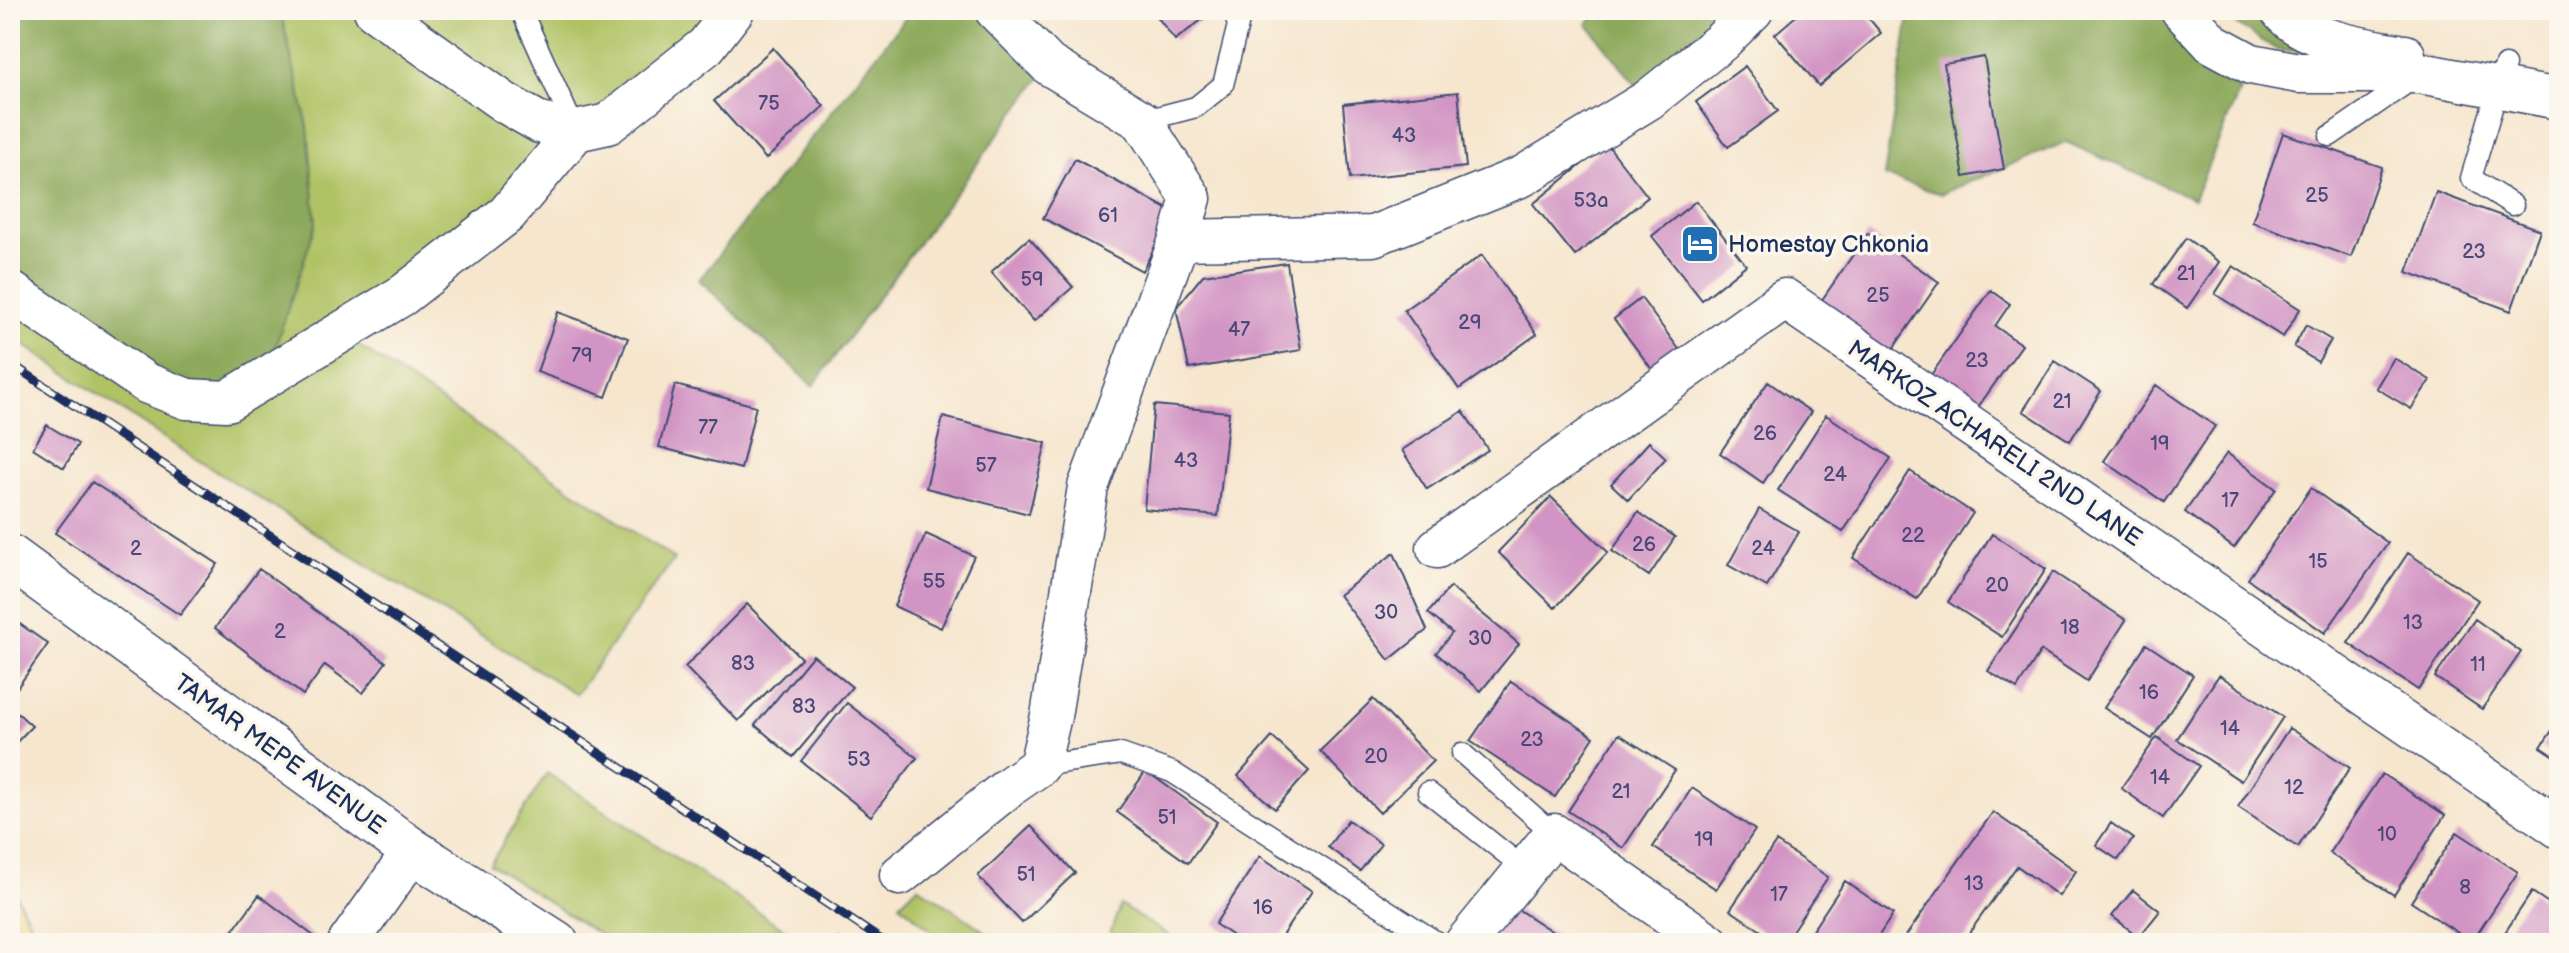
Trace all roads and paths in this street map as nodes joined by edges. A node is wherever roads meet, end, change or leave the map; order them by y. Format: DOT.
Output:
graph roads {
  1 [pos="374,10"];
  2 [pos="521,10"];
  3 [pos="734,10"];
  4 [pos="995,10"];
  5 [pos="1233,10"];
  6 [pos="1753,10"];
  7 [pos="2181,10"];
  8 [pos="2280,10"];
  9 [pos="2420,73"];
  10 [pos="2502,77"];
  11 [pos="2559,92"];
  12 [pos="2559,99"];
  13 [pos="1142,121"];
  14 [pos="576,131"];
  15 [pos="2330,136"];
  16 [pos="2513,205"];
  17 [pos="1179,240"];
  18 [pos="10,291"];
  19 [pos="1437,548"];
  20 [pos="10,557"];
  21 [pos="1462,753"];
  22 [pos="1039,766"];
  23 [pos="1428,792"];
  24 [pos="2559,828"];
  25 [pos="1554,834"];
  26 [pos="413,851"];
  27 [pos="1525,869"];
  28 [pos="900,875"];
  29 [pos="348,943"];
  30 [pos="556,943"];
  31 [pos="1438,943"];
  32 [pos="1465,943"];
  33 [pos="1709,943"];
  1 -- 14 [label="street"];
  2 -- 14 [label="lane"];
  3 -- 14 [label="street"];
  4 -- 13 [label="street"];
  5 -- 13 [label="lane"];
  6 -- 17 [label="street"];
  7 -- 9 [label="street"];
  8 -- 10 [label="street"];
  9 -- 10 [label="street"];
  9 -- 15 [label="lane"];
  10 -- 11 [label="street"];
  10 -- 12 [label="street"];
  10 -- 16 [label="lane"];
  13 -- 17 [label="street"];
  14 -- 18 [label="street"];
  17 -- 22 [label="street"];
  19 -- 24 [label="street, MARKOZ ACHARELI 2ND LANE"];
  20 -- 26 [label="main road, TAMAR MEPE AVENUE"];
  21 -- 25 [label="lane"];
  22 -- 28 [label="street"];
  22 -- 31 [label="lane"];
  23 -- 27 [label="lane"];
  25 -- 27 [label="street"];
  25 -- 33 [label="street"];
  26 -- 29 [label="street"];
  26 -- 30 [label="main road, TAMAR MEPE AVENUE"];
  27 -- 32 [label="street"];
}
